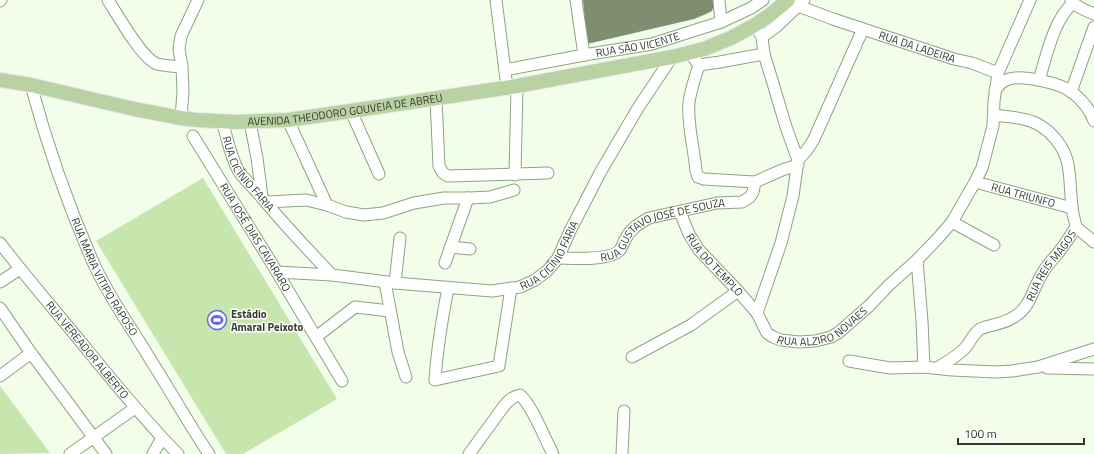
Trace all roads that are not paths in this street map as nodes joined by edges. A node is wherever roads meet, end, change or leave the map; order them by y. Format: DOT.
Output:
graph roads {
  1 [pos="108,0"];
  2 [pos="198,0"];
  3 [pos="496,0"];
  4 [pos="576,0"];
  5 [pos="719,0"];
  6 [pos="763,0"];
  7 [pos="1030,0"];
  8 [pos="792,1"];
  9 [pos="1072,2"];
  10 [pos="1091,11"];
  11 [pos="721,22"];
  12 [pos="1094,28"];
  13 [pos="863,29"];
  14 [pos="759,31"];
  15 [pos="690,53"];
  16 [pos="764,54"];
  17 [pos="584,55"];
  18 [pos="672,57"];
  19 [pos="699,65"];
  20 [pos="182,67"];
  21 [pos="505,70"];
  22 [pos="998,72"];
  23 [pos="0,80"];
  24 [pos="1039,80"];
  25 [pos="27,85"];
  26 [pos="512,86"];
  27 [pos="995,90"];
  28 [pos="1071,92"];
  29 [pos="436,98"];
  30 [pos="351,111"];
  31 [pos="994,115"];
  32 [pos="180,118"];
  33 [pos="288,120"];
  34 [pos="222,121"];
  35 [pos="1094,121"];
  36 [pos="250,122"];
  37 [pos="192,136"];
  38 [pos="798,162"];
  39 [pos="548,173"];
  40 [pos="379,174"];
  41 [pos="515,175"];
  42 [pos="755,182"];
  43 [pos="975,182"];
  44 [pos="514,190"];
  45 [pos="468,198"];
  46 [pos="264,200"];
  47 [pos="327,205"];
  48 [pos="1072,208"];
  49 [pos="680,212"];
  50 [pos="952,222"];
  51 [pos="1076,227"];
  52 [pos="400,238"];
  53 [pos="1094,242"];
  54 [pos="0,243"];
  55 [pos="994,246"];
  56 [pos="450,247"];
  57 [pos="470,249"];
  58 [pos="558,258"];
  59 [pos="917,260"];
  60 [pos="445,263"];
  61 [pos="20,269"];
  62 [pos="277,272"];
  63 [pos="332,275"];
  64 [pos="0,282"];
  65 [pos="390,282"];
  66 [pos="448,288"];
  67 [pos="511,288"];
  68 [pos="738,291"];
  69 [pos="0,308"];
  70 [pos="390,311"];
  71 [pos="757,313"];
  72 [pos="316,337"];
  73 [pos="1094,349"];
  74 [pos="31,353"];
  75 [pos="632,357"];
  76 [pos="849,361"];
  77 [pos="924,367"];
  78 [pos="937,368"];
  79 [pos="1038,368"];
  80 [pos="1094,369"];
  81 [pos="0,376"];
  82 [pos="406,377"];
  83 [pos="342,381"];
  84 [pos="136,408"];
  85 [pos="624,411"];
  86 [pos="94,437"];
  87 [pos="162,438"];
  88 [pos="70,454"];
  89 [pos="106,454"];
  90 [pos="153,454"];
  91 [pos="178,454"];
  92 [pos="209,454"];
  93 [pos="469,454"];
  94 [pos="553,454"];
  95 [pos="622,454"];
  1 -- 20 [label="street"];
  2 -- 20 [label="street"];
  3 -- 21 [label="street"];
  4 -- 17 [label="street"];
  5 -- 11 [label="street"];
  6 -- 11 [label="street, RUA SÃO VICENTE"];
  7 -- 22 [label="street, RUA ALZIRO NOVAES"];
  8 -- 13 [label="street"];
  8 -- 14 [label="main road, AVENIDA THEODORO GOUVEIA DE ABREU"];
  9 -- 10 [label="street"];
  9 -- 24 [label="street"];
  11 -- 17 [label="street, RUA SÃO VICENTE"];
  12 -- 28 [label="street"];
  13 -- 22 [label="street, RUA DA LADEIRA"];
  13 -- 38 [label="street"];
  14 -- 15 [label="main road, AVENIDA THEODORO GOUVEIA DE ABREU"];
  14 -- 16 [label="street"];
  15 -- 18 [label="main road, AVENIDA THEODORO GOUVEIA DE ABREU"];
  15 -- 19 [label="street"];
  16 -- 19 [label="street"];
  16 -- 38 [label="street"];
  17 -- 21 [label="street, RUA SÃO VICENTE"];
  18 -- 26 [label="main road, AVENIDA THEODORO GOUVEIA DE ABREU"];
  18 -- 58 [label="street, RUA CICÍNIO FARIA"];
  19 -- 42 [label="street"];
  20 -- 32 [label="street"];
  21 -- 26 [label="street"];
  22 -- 27 [label="street, RUA ALZIRO NOVAES"];
  23 -- 25 [label="main road, AVENIDA THEODORO GOUVEIA DE ABREU"];
  24 -- 27 [label="street"];
  24 -- 28 [label="street"];
  25 -- 32 [label="main road, AVENIDA THEODORO GOUVEIA DE ABREU"];
  25 -- 92 [label="street, RUA MARIA VITIPO RAPOSO"];
  26 -- 29 [label="main road, AVENIDA THEODORO GOUVEIA DE ABREU"];
  26 -- 41 [label="street"];
  27 -- 31 [label="street, RUA ALZIRO NOVAES"];
  28 -- 35 [label="street"];
  29 -- 30 [label="main road, AVENIDA THEODORO GOUVEIA DE ABREU"];
  29 -- 41 [label="street"];
  30 -- 33 [label="main road, AVENIDA THEODORO GOUVEIA DE ABREU"];
  30 -- 40 [label="street"];
  31 -- 43 [label="street, RUA ALZIRO NOVAES"];
  31 -- 48 [label="street, RUA REIS MAGOS"];
  32 -- 34 [label="main road, AVENIDA THEODORO GOUVEIA DE ABREU"];
  33 -- 36 [label="main road, AVENIDA THEODORO GOUVEIA DE ABREU"];
  33 -- 47 [label="street"];
  34 -- 36 [label="main road, AVENIDA THEODORO GOUVEIA DE ABREU"];
  34 -- 46 [label="street, RUA CICÍNIO FARIA"];
  36 -- 46 [label="street"];
  37 -- 62 [label="street, RUA JOSÉ DIAS CAVARARO"];
  38 -- 42 [label="street"];
  38 -- 71 [label="street"];
  39 -- 41 [label="street"];
  42 -- 49 [label="street, RUA GUSTAVO JOSÉ DE SOUZA"];
  43 -- 48 [label="street, RUA TRIUNFO"];
  43 -- 50 [label="street, RUA ALZIRO NOVAES"];
  44 -- 45 [label="street"];
  45 -- 47 [label="street"];
  45 -- 56 [label="street"];
  46 -- 47 [label="street"];
  46 -- 63 [label="street, RUA CICÍNIO FARIA"];
  48 -- 51 [label="street, RUA REIS MAGOS"];
  49 -- 58 [label="street, RUA GUSTAVO JOSÉ DE SOUZA"];
  49 -- 68 [label="street, RUA DO TEMPLO"];
  50 -- 55 [label="street"];
  50 -- 59 [label="street, RUA ALZIRO NOVAES"];
  51 -- 53 [label="street"];
  51 -- 78 [label="street, RUA REIS MAGOS"];
  52 -- 65 [label="street"];
  54 -- 61 [label="street, RUA VEREADOR ALBERTO"];
  56 -- 57 [label="street"];
  56 -- 60 [label="street"];
  58 -- 67 [label="street, RUA CICÍNIO FARIA"];
  59 -- 71 [label="street, RUA ALZIRO NOVAES"];
  59 -- 77 [label="street"];
  61 -- 64 [label="street"];
  61 -- 84 [label="street, RUA VEREADOR ALBERTO"];
  62 -- 63 [label="street, RUA CICÍNIO FARIA"];
  62 -- 72 [label="street, RUA JOSÉ DIAS CAVARARO"];
  63 -- 65 [label="street, RUA CICÍNIO FARIA"];
  65 -- 66 [label="street, RUA CICÍNIO FARIA"];
  65 -- 70 [label="street"];
  66 -- 67 [label="street, RUA CICÍNIO FARIA"];
  66 -- 67 [label="street"];
  68 -- 71 [label="street, RUA DO TEMPLO"];
  68 -- 75 [label="street"];
  69 -- 74 [label="street"];
  70 -- 72 [label="street"];
  70 -- 82 [label="street"];
  72 -- 83 [label="street, RUA JOSÉ DIAS CAVARARO"];
  73 -- 79 [label="street"];
  74 -- 81 [label="street"];
  74 -- 86 [label="street"];
  76 -- 77 [label="street"];
  77 -- 78 [label="street"];
  78 -- 79 [label="street"];
  79 -- 80 [label="street"];
  84 -- 86 [label="street"];
  84 -- 87 [label="street, RUA VEREADOR ALBERTO"];
  85 -- 95 [label="street"];
  86 -- 88 [label="street"];
  86 -- 89 [label="street"];
  87 -- 90 [label="street"];
  87 -- 91 [label="street, RUA VEREADOR ALBERTO"];
  93 -- 94 [label="street"];
}
